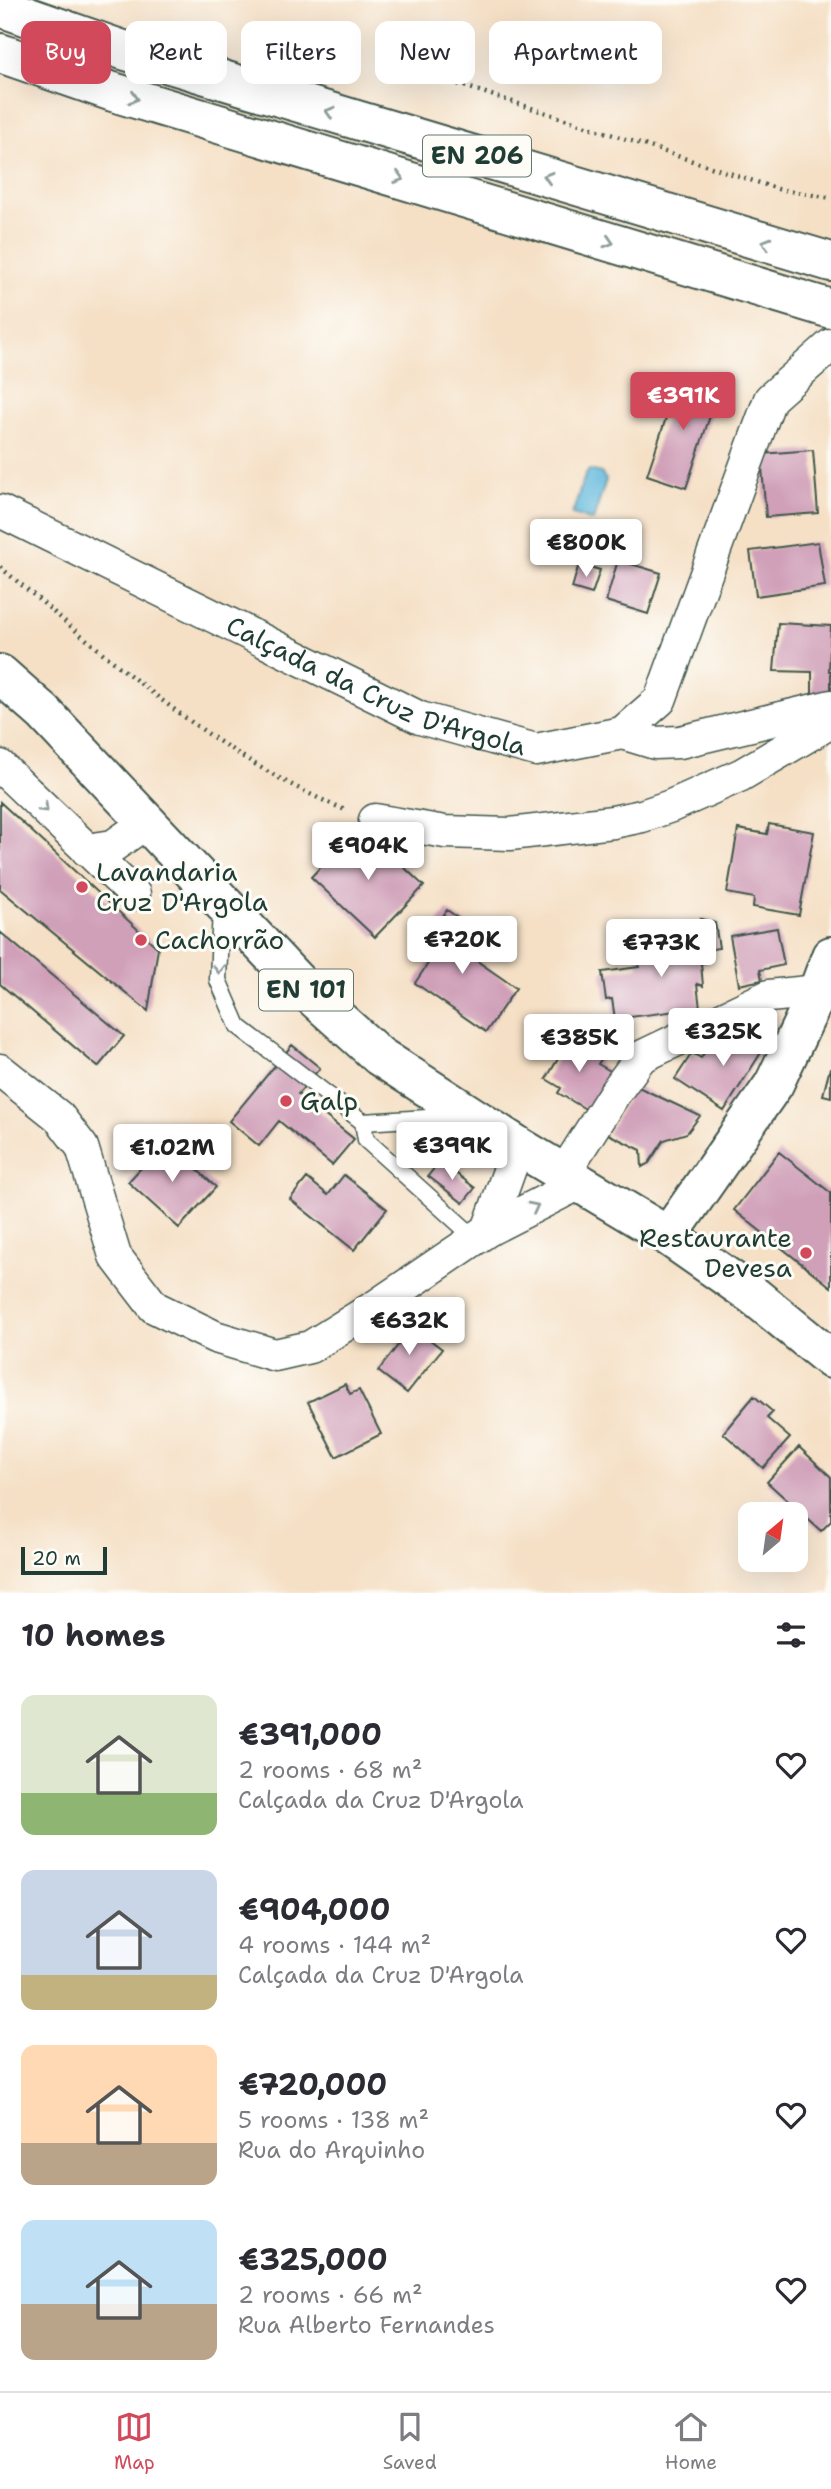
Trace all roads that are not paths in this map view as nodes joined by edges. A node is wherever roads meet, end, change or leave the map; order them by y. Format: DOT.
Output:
graph roads {
  1 [pos="0,7"];
  2 [pos="0,53"];
  3 [pos="831,262"];
  4 [pos="831,309"];
  5 [pos="831,345"];
  6 [pos="0,511"];
  7 [pos="0,674"];
  8 [pos="831,706"];
  9 [pos="831,722"];
  10 [pos="622,733"];
  11 [pos="0,766"];
  12 [pos="375,820"];
  13 [pos="147,822"];
  14 [pos="88,850"];
  15 [pos="134,894"];
  16 [pos="221,901"];
  17 [pos="831,956"];
  18 [pos="818,991"];
  19 [pos="0,1070"];
  20 [pos="470,1115"];
  21 [pos="363,1122"];
  22 [pos="518,1146"];
  23 [pos="572,1178"];
  24 [pos="482,1234"];
  25 [pos="668,1236"];
  26 [pos="831,1359"];
  3 -- 1 [label="main road, EN 206, one-way"];
  2 -- 4 [label="main road, EN 206, one-way"];
  5 -- 10 [label="street, Calçada da Cruz D'Argola"];
  6 -- 10 [label="street, Calçada da Cruz D'Argola"];
  7 -- 13 [label="main road, EN 101"];
  8 -- 10 [label="street"];
  9 -- 12 [label="street"];
  11 -- 14 [label="street, one-way"];
  13 -- 14 [label="street"];
  13 -- 16 [label="main road, EN 101"];
  14 -- 15 [label="street"];
  16 -- 20 [label="main road, EN 101"];
  16 -- 21 [label="lane, one-way"];
  17 -- 18 [label="main road"];
  18 -- 23 [label="street"];
  18 -- 25 [label="main road"];
  19 -- 24 [label="street"];
  20 -- 21 [label="lane"];
  20 -- 22 [label="main road, EN 101"];
  21 -- 24 [label="lane"];
  22 -- 23 [label="main road, EN 101"];
  22 -- 24 [label="street"];
  24 -- 23 [label="street, one-way"];
  23 -- 25 [label="main road, EN 101"];
  25 -- 26 [label="main road, EN 101"];
}
